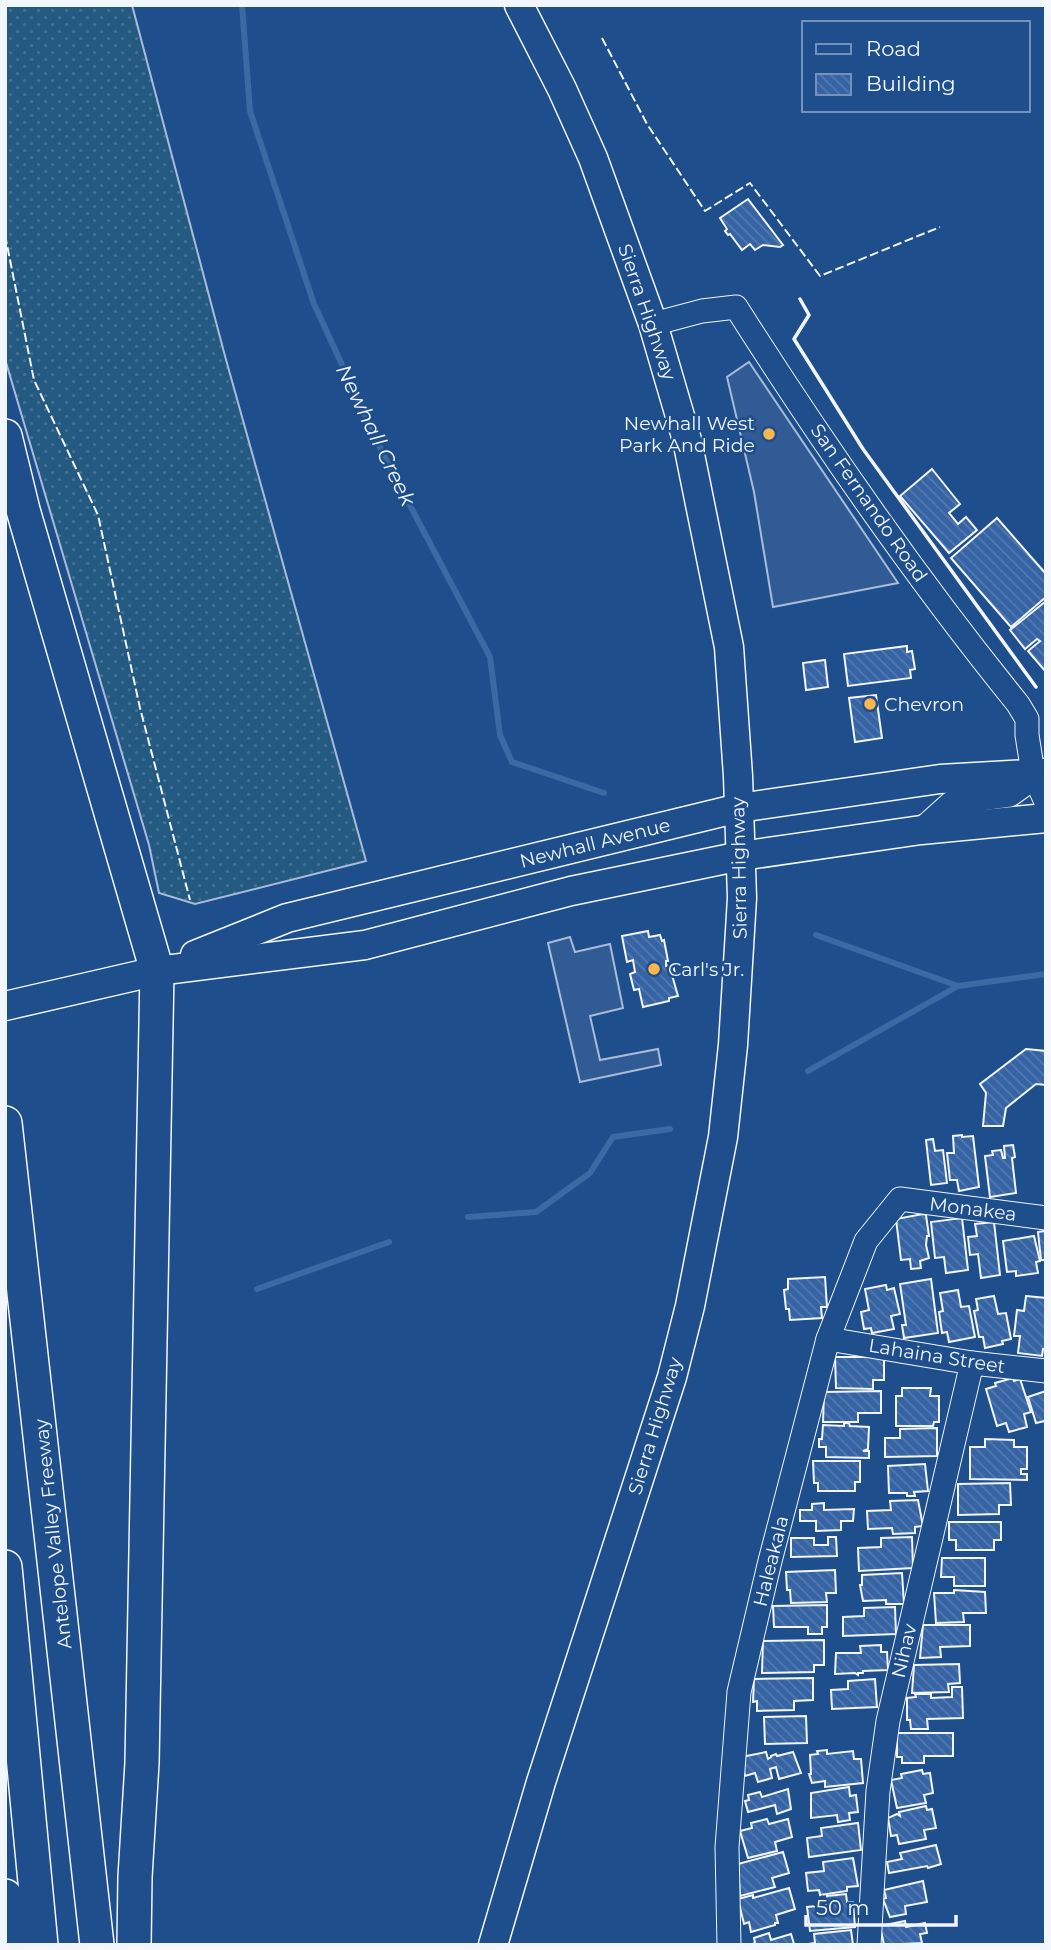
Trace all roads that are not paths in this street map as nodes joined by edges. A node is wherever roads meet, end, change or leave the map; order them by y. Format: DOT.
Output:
graph roads {
  1 [pos="519,5"];
  2 [pos="653,324"];
  3 [pos="5,436"];
  4 [pos="1039,773"];
  5 [pos="1046,802"];
  6 [pos="739,808"];
  7 [pos="1046,818"];
  8 [pos="921,830"];
  9 [pos="741,856"];
  10 [pos="157,971"];
  11 [pos="5,1006"];
  12 [pos="5,1123"];
  13 [pos="900,1199"];
  14 [pos="1046,1218"];
  15 [pos="5,1295"];
  16 [pos="828,1339"];
  17 [pos="972,1363"];
  18 [pos="1046,1371"];
  19 [pos="5,1567"];
  20 [pos="5,1896"];
  21 [pos="10,1945"];
  22 [pos="41,1945"];
  23 [pos="76,1945"];
  24 [pos="97,1945"];
  25 [pos="134,1945"];
  26 [pos="494,1945"];
  27 [pos="729,1945"];
  28 [pos="869,1945"];
  1 -- 2 [label="main road, Sierra Highway"];
  2 -- 4 [label="street, San Fernando Road"];
  2 -- 6 [label="main road, Sierra Highway"];
  3 -- 10 [label="highway"];
  4 -- 5 [label="street, San Fernando Road"];
  4 -- 6 [label="main road, Newhall Avenue"];
  4 -- 8 [label="street"];
  6 -- 9 [label="main road, Sierra Highway"];
  6 -- 10 [label="main road, Newhall Avenue"];
  7 -- 8 [label="main road, Newhall Avenue"];
  8 -- 9 [label="main road, Newhall Avenue"];
  9 -- 10 [label="main road, Newhall Avenue"];
  9 -- 26 [label="main road, Sierra Highway"];
  10 -- 11 [label="main road, Newhall Avenue"];
  10 -- 25 [label="highway"];
  12 -- 24 [label="highway, Antelope Valley Freeway"];
  13 -- 14 [label="street, Monakea"];
  13 -- 16 [label="street, Haleakala"];
  15 -- 23 [label="highway"];
  16 -- 17 [label="street, Lahaina Street"];
  16 -- 27 [label="street, Haleakala"];
  17 -- 18 [label="street, Lahaina Street"];
  17 -- 28 [label="street, Nihav"];
  19 -- 22 [label="highway"];
  20 -- 21 [label="highway"];
}
